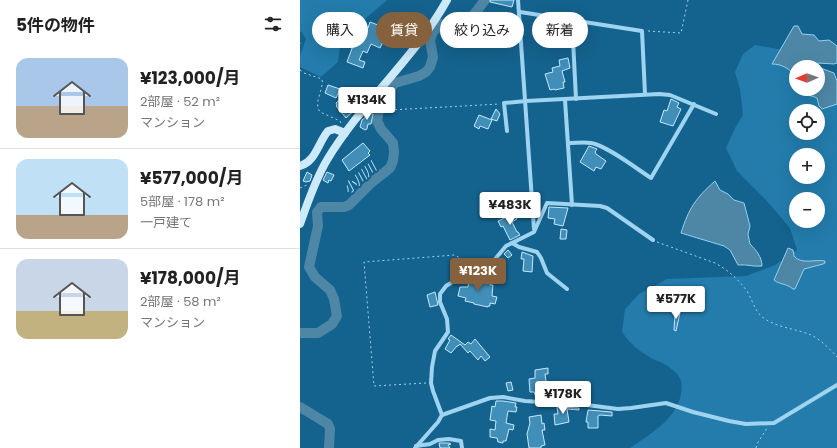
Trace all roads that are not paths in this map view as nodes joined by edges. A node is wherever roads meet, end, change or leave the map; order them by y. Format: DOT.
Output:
graph roads {
  1 [pos="447,0"];
  2 [pos="518,0"];
  3 [pos="520,12"];
  4 [pos="588,23"];
  5 [pos="522,48"];
  6 [pos="573,48"];
  7 [pos="645,94"];
  8 [pos="576,99"];
  9 [pos="565,100"];
  10 [pos="526,101"];
  11 [pos="694,104"];
  12 [pos="716,114"];
  13 [pos="507,131"];
  14 [pos="345,133"];
  15 [pos="569,143"];
  16 [pos="300,166"];
  17 [pos="572,205"];
  18 [pos="300,224"];
  19 [pos="534,232"];
  20 [pos="653,240"];
  21 [pos="512,243"];
  22 [pos="567,289"];
  23 [pos="837,385"];
  24 [pos="442,415"];
  25 [pos="415,447"];
  26 [pos="462,448"];
  1 -- 14 [label="main road"];
  2 -- 3 [label="street"];
  4 -- 7 [label="street"];
  5 -- 10 [label="street"];
  6 -- 8 [label="street"];
  7 -- 8 [label="street"];
  7 -- 11 [label="street"];
  8 -- 9 [label="street"];
  9 -- 10 [label="street"];
  9 -- 15 [label="street"];
  10 -- 13 [label="street"];
  10 -- 19 [label="street"];
  11 -- 12 [label="street"];
  11 -- 15 [label="street"];
  14 -- 16 [label="main road"];
  14 -- 18 [label="main road"];
  15 -- 17 [label="street"];
  17 -- 19 [label="street"];
  17 -- 20 [label="street"];
  19 -- 21 [label="street"];
  21 -- 22 [label="street"];
  21 -- 24 [label="street"];
  23 -- 24 [label="street"];
  24 -- 25 [label="street"];
  25 -- 26 [label="street"];
}
